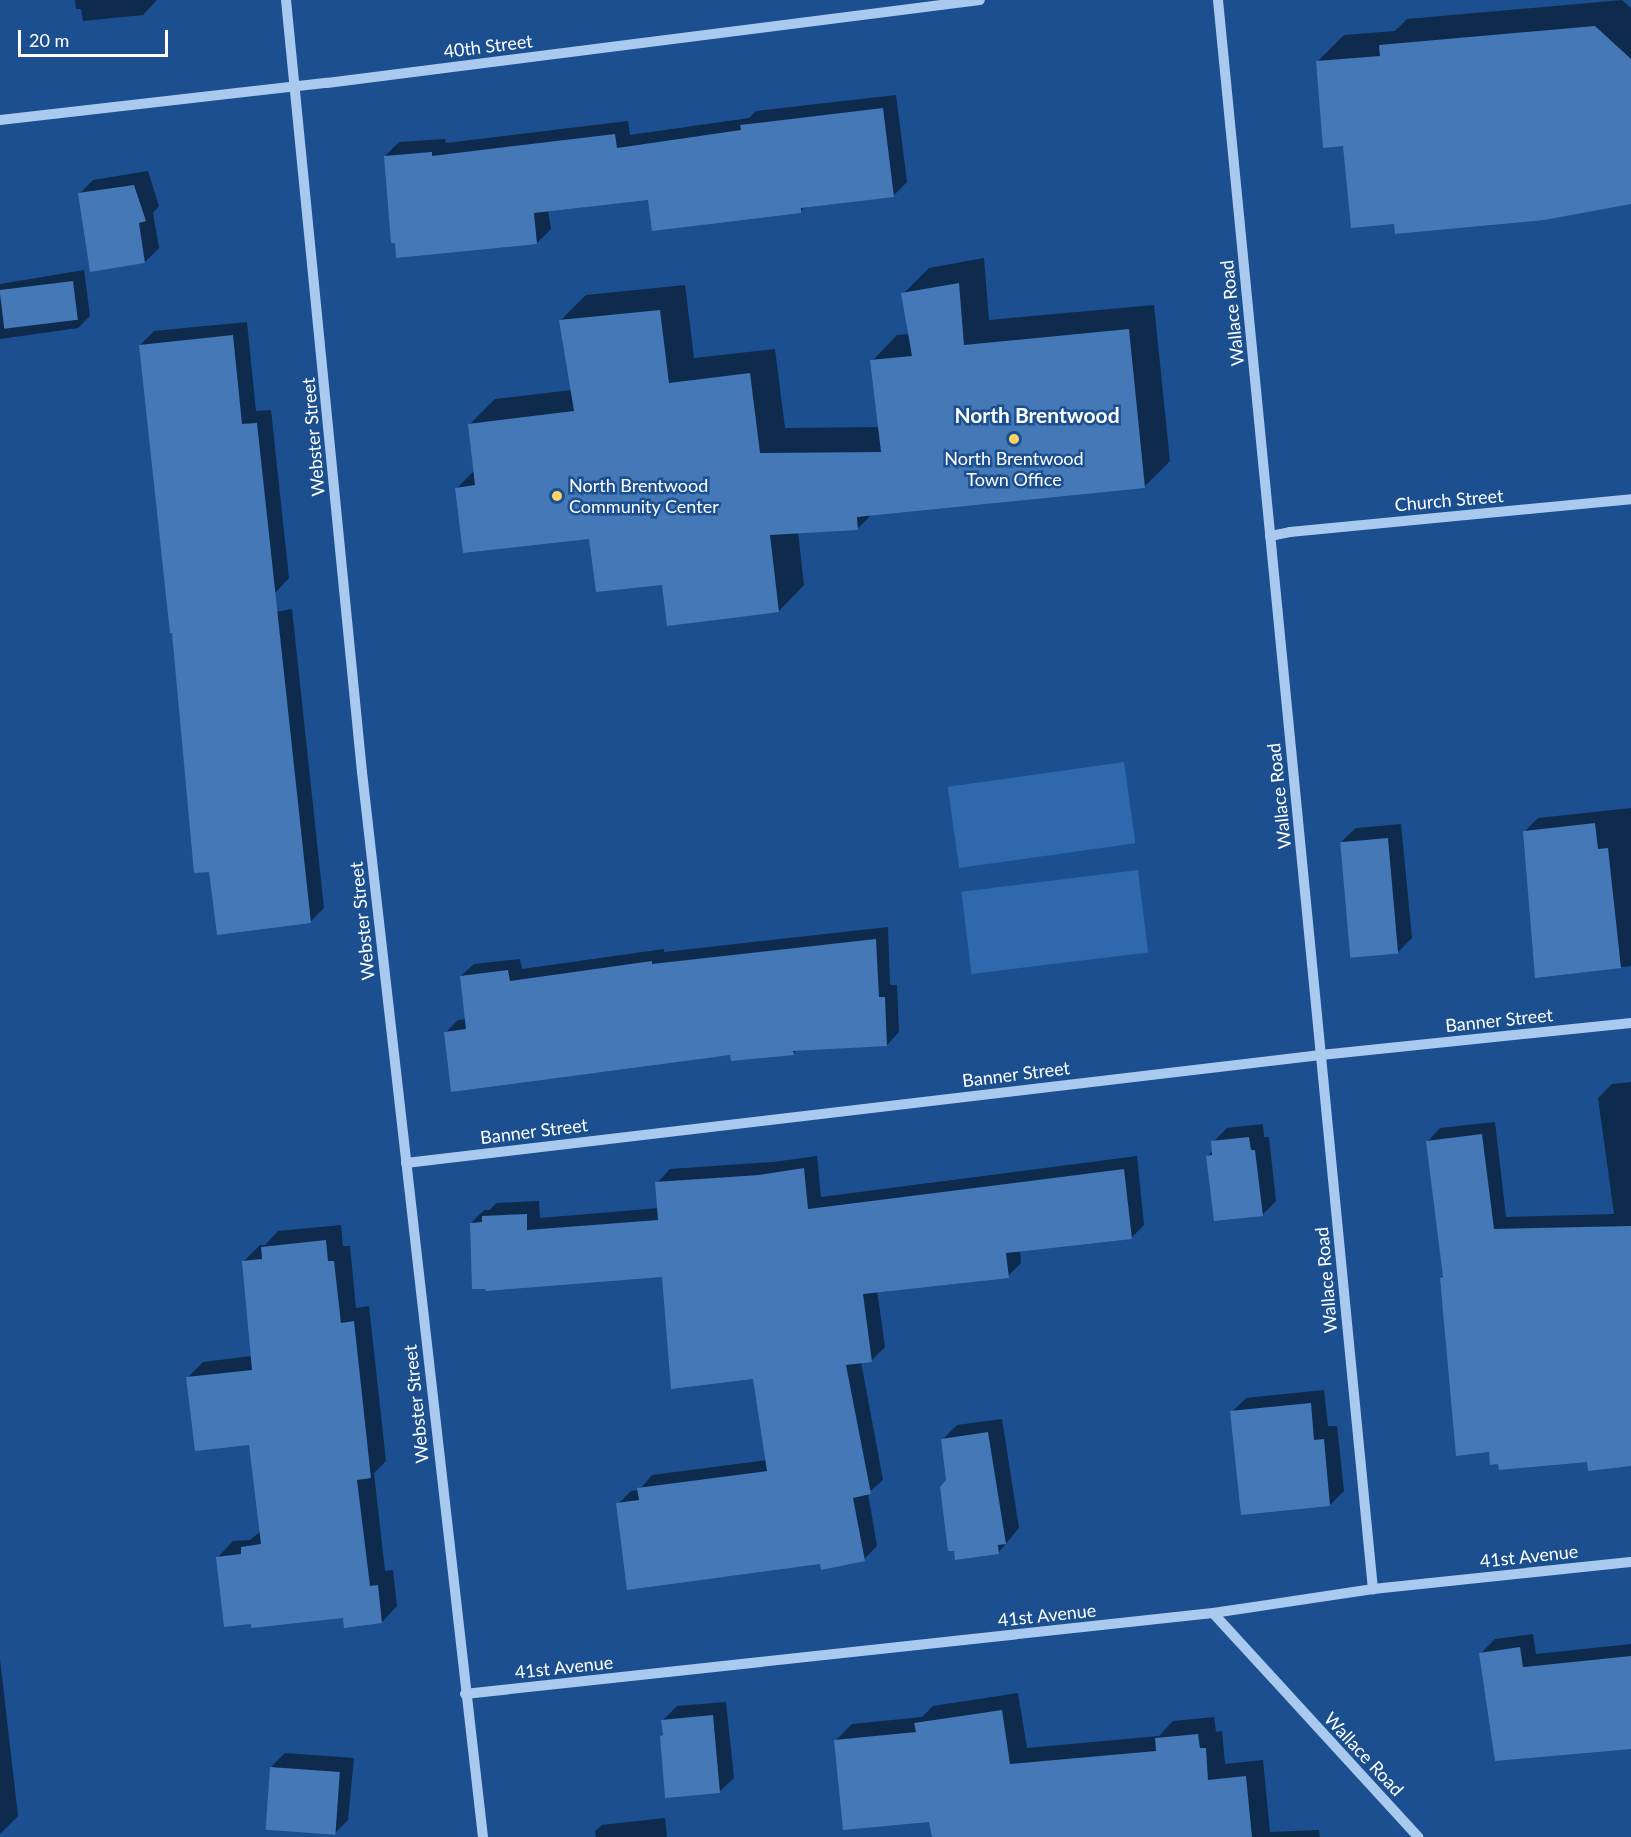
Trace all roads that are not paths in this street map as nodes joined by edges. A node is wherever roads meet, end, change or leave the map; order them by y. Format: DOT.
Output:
graph roads {
  1 [pos="286,0"];
  2 [pos="980,0"];
  3 [pos="1218,0"];
  4 [pos="296,87"];
  5 [pos="0,120"];
  6 [pos="1631,499"];
  7 [pos="1270,536"];
  8 [pos="1631,1023"];
  9 [pos="1321,1055"];
  10 [pos="406,1163"];
  11 [pos="1631,1562"];
  12 [pos="1373,1589"];
  13 [pos="1214,1613"];
  14 [pos="465,1694"];
  15 [pos="483,1837"];
  16 [pos="1418,1837"];
  1 -- 4 [label="street, Webster Street"];
  2 -- 4 [label="street, 40th Street"];
  3 -- 7 [label="street, Wallace Road"];
  4 -- 5 [label="street, 40th Street"];
  4 -- 10 [label="street, Webster Street"];
  6 -- 7 [label="street, Church Street"];
  7 -- 9 [label="street, Wallace Road"];
  8 -- 9 [label="street, Banner Street"];
  9 -- 10 [label="street, Banner Street"];
  9 -- 12 [label="street, Wallace Road"];
  10 -- 14 [label="street, Webster Street"];
  11 -- 12 [label="street, 41st Avenue"];
  12 -- 13 [label="street, 41st Avenue"];
  13 -- 14 [label="street, 41st Avenue"];
  13 -- 16 [label="street, Wallace Road"];
  14 -- 15 [label="street, Webster Street"];
}
